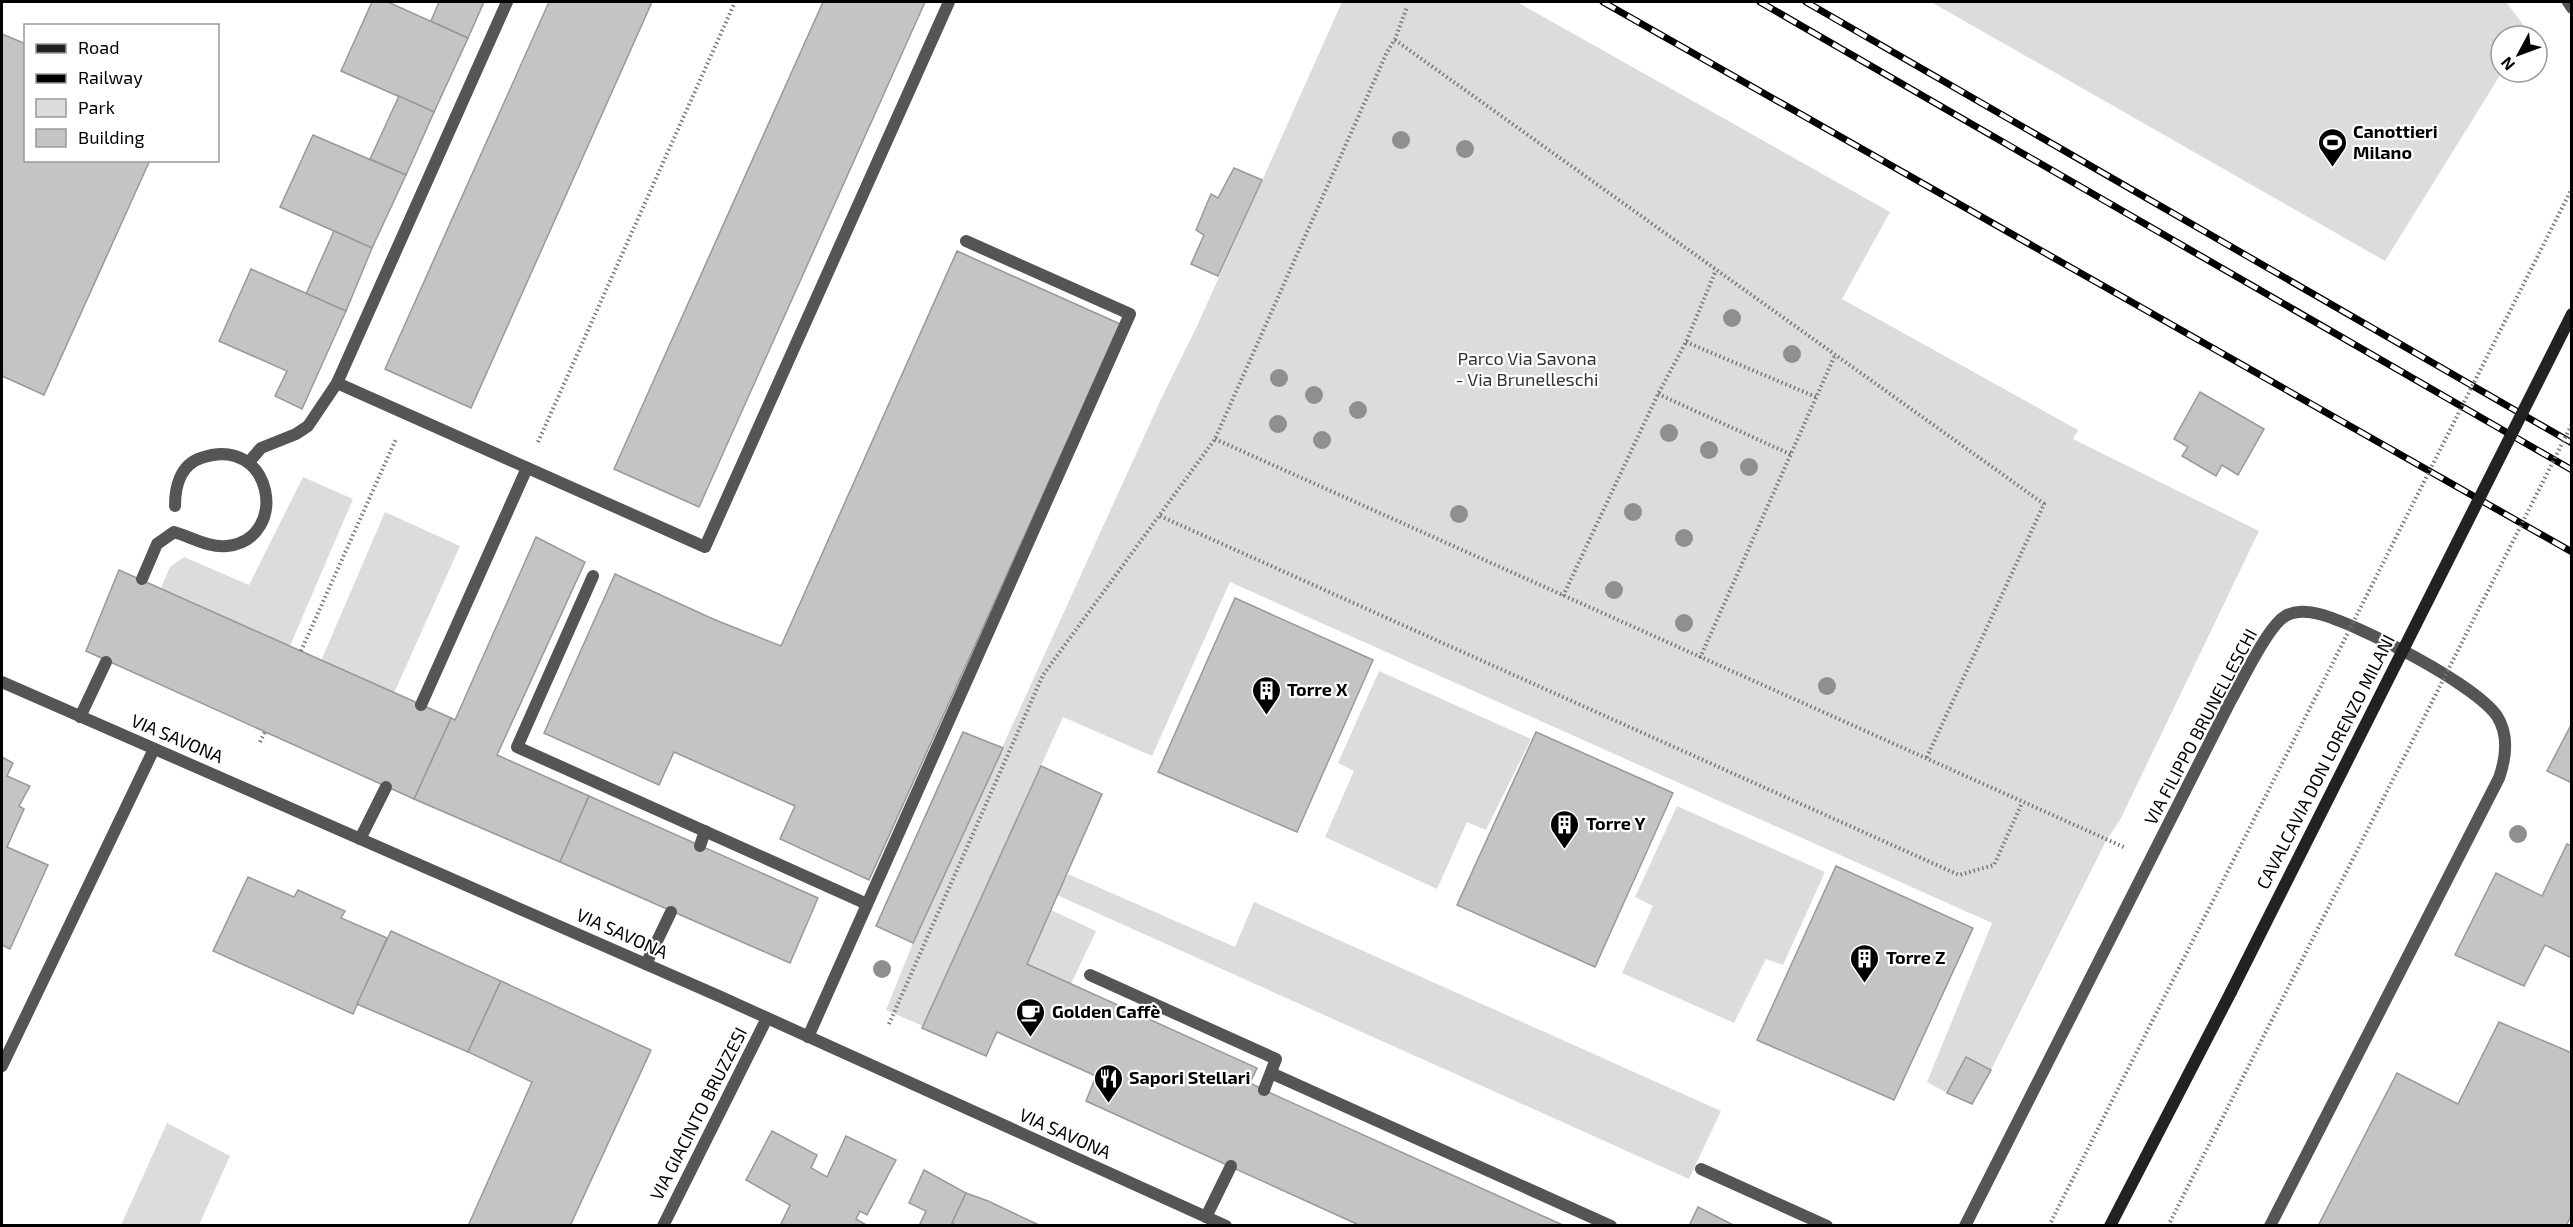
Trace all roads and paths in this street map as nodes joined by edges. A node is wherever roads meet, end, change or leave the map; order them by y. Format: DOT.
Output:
graph roads {
  1 [pos="507,2"];
  2 [pos="735,2"];
  3 [pos="949,2"];
  4 [pos="1407,7"];
  5 [pos="1395,39"];
  6 [pos="2571,188"];
  7 [pos="966,241"];
  8 [pos="1716,270"];
  9 [pos="2571,314"];
  10 [pos="1686,342"];
  11 [pos="1835,355"];
  12 [pos="337,383"];
  13 [pos="1658,394"];
  14 [pos="1816,397"];
  15 [pos="407,414"];
  16 [pos="2571,424"];
  17 [pos="1215,439"];
  18 [pos="1792,455"];
  19 [pos="249,462"];
  20 [pos="527,468"];
  21 [pos="175,506"];
  22 [pos="1160,516"];
  23 [pos="593,576"];
  24 [pos="142,579"];
  25 [pos="1563,596"];
  26 [pos="302,651"];
  27 [pos="1700,658"];
  28 [pos="105,662"];
  29 [pos="2,682"];
  30 [pos="421,705"];
  31 [pos="80,717"];
  32 [pos="266,732"];
  33 [pos="260,742"];
  34 [pos="154,749"];
  35 [pos="1926,759"];
  36 [pos="386,787"];
  37 [pos="2022,803"];
  38 [pos="705,831"];
  39 [pos="360,839"];
  40 [pos="700,846"];
  41 [pos="2150,860"];
  42 [pos="867,904"];
  43 [pos="671,912"];
  44 [pos="646,964"];
  45 [pos="1090,975"];
  46 [pos="767,1018"];
  47 [pos="889,1024"];
  48 [pos="808,1037"];
  49 [pos="2,1066"];
  50 [pos="1270,1073"];
  51 [pos="1264,1090"];
  52 [pos="1231,1166"];
  53 [pos="1701,1169"];
  54 [pos="1206,1217"];
  55 [pos="663,1226"];
  56 [pos="1226,1226"];
  57 [pos="1611,1226"];
  58 [pos="1827,1226"];
  59 [pos="1965,1226"];
  60 [pos="2049,1226"];
  61 [pos="2110,1226"];
  62 [pos="2168,1226"];
  63 [pos="2270,1226"];
  1 -- 12 [label="street"];
  2 -- 20 [label="path"];
  3 -- 20 [label="street"];
  4 -- 5 [label="path"];
  5 -- 8 [label="path"];
  5 -- 17 [label="path"];
  6 -- 60 [label="path, bridge"];
  7 -- 42 [label="street"];
  8 -- 10 [label="path"];
  8 -- 11 [label="path"];
  9 -- 61 [label="main road, CAVALCAVIA DON LORENZO MILANI, bridge"];
  10 -- 13 [label="path"];
  10 -- 14 [label="path"];
  11 -- 14 [label="path"];
  11 -- 35 [label="path"];
  12 -- 15 [label="street"];
  12 -- 19 [label="street"];
  13 -- 18 [label="path"];
  13 -- 25 [label="path"];
  14 -- 18 [label="path"];
  15 -- 20 [label="street"];
  15 -- 26 [label="path"];
  16 -- 62 [label="path, bridge"];
  17 -- 22 [label="path"];
  17 -- 25 [label="path"];
  18 -- 27 [label="path"];
  19 -- 21 [label="street"];
  19 -- 24 [label="street"];
  20 -- 30 [label="street"];
  22 -- 37 [label="path"];
  22 -- 47 [label="path"];
  23 -- 38 [label="street"];
  25 -- 27 [label="path"];
  27 -- 35 [label="path"];
  28 -- 31 [label="street"];
  29 -- 31 [label="street, VIA SAVONA"];
  31 -- 34 [label="street, VIA SAVONA"];
  32 -- 33 [label="path"];
  34 -- 39 [label="street, VIA SAVONA"];
  34 -- 49 [label="street"];
  35 -- 37 [label="path"];
  36 -- 39 [label="street"];
  37 -- 41 [label="path"];
  38 -- 40 [label="street"];
  38 -- 42 [label="street"];
  39 -- 44 [label="street, VIA SAVONA"];
  41 -- 59 [label="street, VIA FILIPPO BRUNELLESCHI"];
  41 -- 63 [label="street, VIA FILIPPO BRUNELLESCHI"];
  42 -- 48 [label="street"];
  43 -- 44 [label="street"];
  44 -- 46 [label="street, VIA SAVONA"];
  45 -- 50 [label="street"];
  46 -- 48 [label="street, VIA SAVONA"];
  46 -- 55 [label="street, VIA GIACINTO BRUZZESI"];
  48 -- 54 [label="street, VIA SAVONA"];
  50 -- 51 [label="street"];
  50 -- 57 [label="street"];
  52 -- 54 [label="street"];
  53 -- 58 [label="street"];
  54 -- 56 [label="street, VIA SAVONA"];
}
